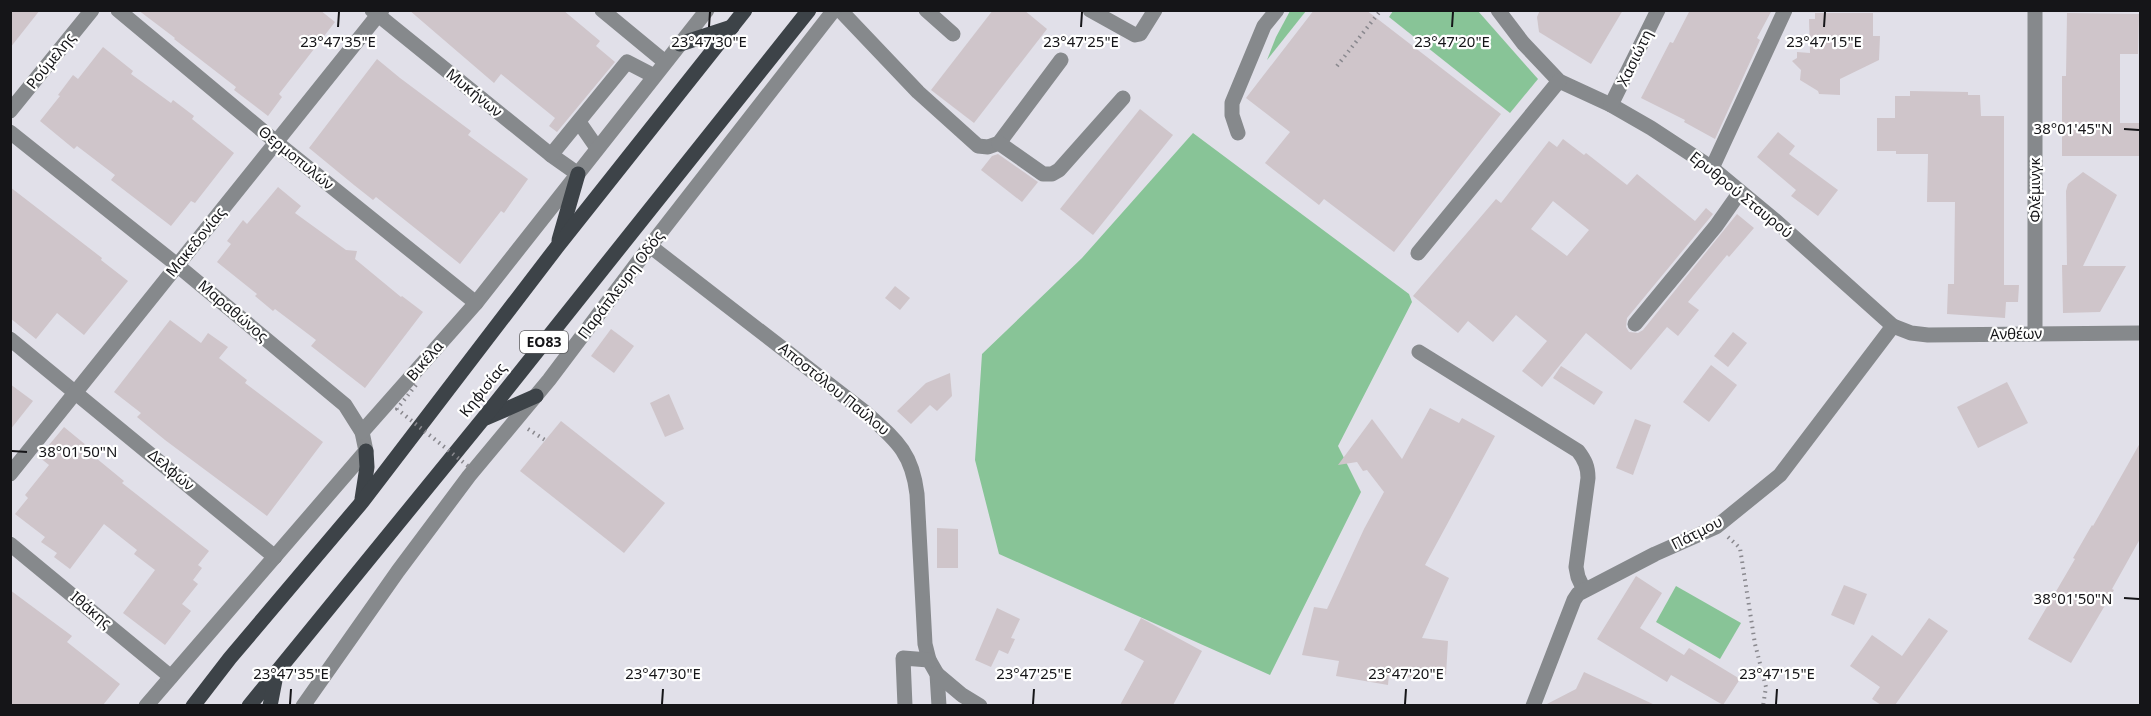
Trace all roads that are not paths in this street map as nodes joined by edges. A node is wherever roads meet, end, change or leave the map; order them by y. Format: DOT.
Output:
graph roads {
  1 [pos="92,10"];
  2 [pos="118,10"];
  3 [pos="602,10"];
  4 [pos="706,10"];
  5 [pos="745,10"];
  6 [pos="809,10"];
  7 [pos="834,10"];
  8 [pos="840,10"];
  9 [pos="926,10"];
  10 [pos="1090,10"];
  11 [pos="1155,10"];
  12 [pos="1276,10"];
  13 [pos="1498,10"];
  14 [pos="1658,10"];
  15 [pos="1785,10"];
  16 [pos="2035,10"];
  17 [pos="377,12"];
  18 [pos="732,27"];
  19 [pos="953,34"];
  20 [pos="680,44"];
  21 [pos="1061,60"];
  22 [pos="665,62"];
  23 [pos="654,76"];
  24 [pos="1559,81"];
  25 [pos="1123,98"];
  26 [pos="1611,105"];
  27 [pos="10,111"];
  28 [pos="579,122"];
  29 [pos="10,132"];
  30 [pos="1238,133"];
  31 [pos="276,142"];
  32 [pos="999,143"];
  33 [pos="597,148"];
  34 [pos="551,155"];
  35 [pos="1712,168"];
  36 [pos="578,174"];
  37 [pos="1740,192"];
  38 [pos="650,246"];
  39 [pos="557,248"];
  40 [pos="1418,253"];
  41 [pos="177,265"];
  42 [pos="477,303"];
  43 [pos="1635,324"];
  44 [pos="1893,326"];
  45 [pos="2035,333"];
  46 [pos="2140,333"];
  47 [pos="10,339"];
  48 [pos="1419,352"];
  49 [pos="76,392"];
  50 [pos="536,396"];
  51 [pos="483,419"];
  52 [pos="362,432"];
  53 [pos="366,451"];
  54 [pos="10,474"];
  55 [pos="362,502"];
  56 [pos="10,544"];
  57 [pos="275,556"];
  58 [pos="1584,590"];
  59 [pos="929,660"];
  60 [pos="276,672"];
  61 [pos="937,675"];
  62 [pos="171,677"];
  63 [pos="146,705"];
  64 [pos="193,705"];
  65 [pos="249,705"];
  66 [pos="270,705"];
  67 [pos="303,705"];
  68 [pos="904,705"];
  69 [pos="939,705"];
  70 [pos="980,705"];
  71 [pos="1533,705"];
  1 -- 27 [label="street, Ρούμελης"];
  2 -- 31 [label="street, Θερμοπυλών"];
  3 -- 22 [label="street"];
  4 -- 20 [label="street, Βικέλα"];
  5 -- 18 [label="main road, Κηφισίας / ΕΟ83"];
  6 -- 51 [label="main road, Κηφισίας / ΕΟ83"];
  7 -- 38 [label="street, Παράπλευρη Οδός"];
  8 -- 32 [label="street"];
  9 -- 19 [label="street"];
  10 -- 11 [label="street"];
  12 -- 30 [label="street"];
  13 -- 24 [label="street, Ερυθρού Σταυρού"];
  14 -- 26 [label="street, Χασιώτη"];
  15 -- 35 [label="street"];
  16 -- 45 [label="street, Φλέμινγκ"];
  17 -- 31 [label="street, Μακεδονίας"];
  17 -- 34 [label="street, Μυκήνων"];
  18 -- 20 [label="main road"];
  18 -- 39 [label="main road, Κηφισίας / ΕΟ83"];
  20 -- 22 [label="street, Βικέλα"];
  21 -- 32 [label="street"];
  22 -- 23 [label="street, Βικέλα"];
  23 -- 28 [label="street"];
  23 -- 33 [label="street, Βικέλα"];
  24 -- 26 [label="street, Ερυθρού Σταυρού"];
  24 -- 40 [label="street"];
  25 -- 32 [label="street"];
  26 -- 35 [label="street, Ερυθρού Σταυρού"];
  28 -- 33 [label="street"];
  28 -- 34 [label="street"];
  29 -- 41 [label="street, Μαραθώνος"];
  31 -- 41 [label="street, Μακεδονίας"];
  31 -- 42 [label="street, Θερμοπυλών"];
  33 -- 36 [label="street, Βικέλα"];
  34 -- 36 [label="street, Μυκήνων"];
  35 -- 37 [label="street, Ερυθρού Σταυρού"];
  36 -- 39 [label="main road"];
  36 -- 42 [label="street, Βικέλα"];
  37 -- 43 [label="street"];
  37 -- 44 [label="street, Ερυθρού Σταυρού"];
  38 -- 50 [label="street, Παράπλευρη Οδός"];
  38 -- 59 [label="street, Αποστόλου Παύλου"];
  39 -- 55 [label="main road, Κηφισίας / ΕΟ83"];
  41 -- 49 [label="street, Μακεδονίας"];
  41 -- 52 [label="street, Μαραθώνος"];
  42 -- 52 [label="street, Βικέλα"];
  44 -- 45 [label="street, Ανθέων"];
  44 -- 58 [label="street, Πάτμου"];
  45 -- 46 [label="street, Ανθέων"];
  47 -- 49 [label="street, Δελφών"];
  48 -- 58 [label="street"];
  49 -- 54 [label="street, Μακεδονίας"];
  49 -- 57 [label="street, Δελφών"];
  50 -- 51 [label="main road"];
  50 -- 67 [label="street, Παράπλευρη Οδός"];
  51 -- 60 [label="main road, Κηφισίας / ΕΟ83"];
  52 -- 53 [label="street"];
  53 -- 55 [label="main road"];
  53 -- 57 [label="street"];
  55 -- 64 [label="main road, Κηφισίας / ΕΟ83"];
  56 -- 62 [label="street, Ιθάκης"];
  57 -- 62 [label="street"];
  58 -- 71 [label="street, Πάτμου"];
  59 -- 61 [label="street, Αποστόλου Παύλου"];
  59 -- 68 [label="street"];
  60 -- 65 [label="main road, Κηφισίας / ΕΟ83"];
  60 -- 66 [label="main road"];
  61 -- 69 [label="street, Αποστόλου Παύλου"];
  61 -- 70 [label="street"];
  62 -- 63 [label="street"];
}
